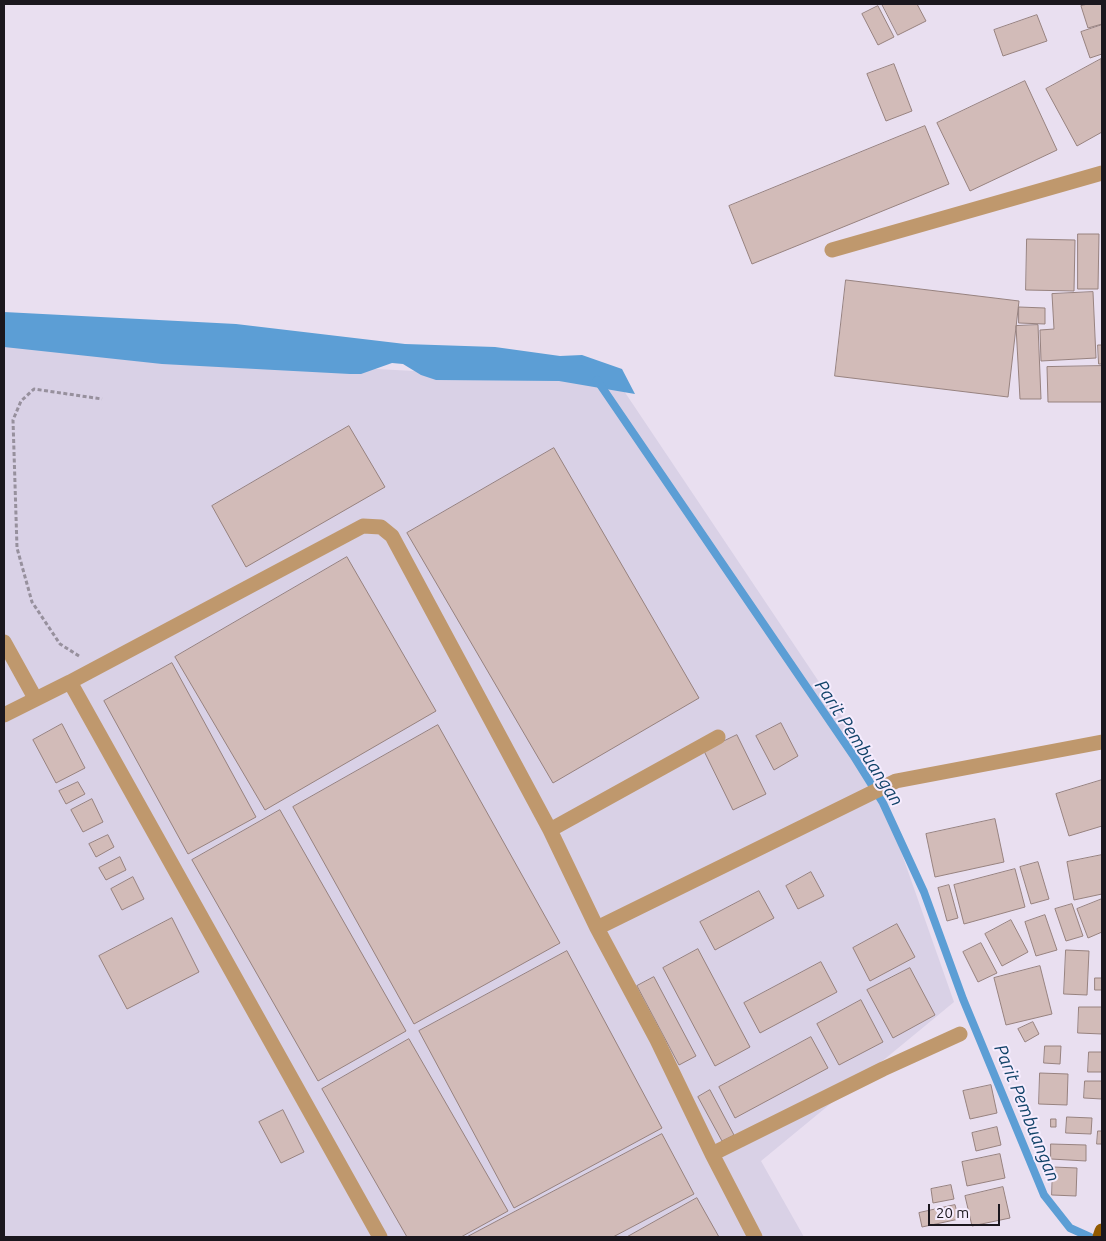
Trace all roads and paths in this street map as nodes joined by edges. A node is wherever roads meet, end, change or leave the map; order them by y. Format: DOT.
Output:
graph roads {
  1 [pos="1102,173"];
  2 [pos="832,250"];
  3 [pos="102,399"];
  4 [pos="4,642"];
  5 [pos="96,668"];
  6 [pos="70,682"];
  7 [pos="35,698"];
  8 [pos="4,714"];
  9 [pos="718,738"];
  10 [pos="1102,742"];
  11 [pos="550,830"];
  12 [pos="597,928"];
  13 [pos="960,1034"];
  14 [pos="712,1154"];
  15 [pos="1102,1231"];
  16 [pos="380,1237"];
  17 [pos="755,1237"];
  18 [pos="1100,1237"];
  1 -- 2 [label="lane"];
  3 -- 5 [label="path"];
  4 -- 7 [label="lane"];
  5 -- 6 [label="lane"];
  5 -- 11 [label="lane"];
  6 -- 7 [label="lane"];
  6 -- 16 [label="lane"];
  7 -- 8 [label="lane"];
  9 -- 11 [label="lane"];
  10 -- 12 [label="lane"];
  11 -- 12 [label="lane"];
  12 -- 14 [label="lane"];
  13 -- 14 [label="lane"];
  14 -- 17 [label="lane"];
  15 -- 18 [label="main road"];
}
